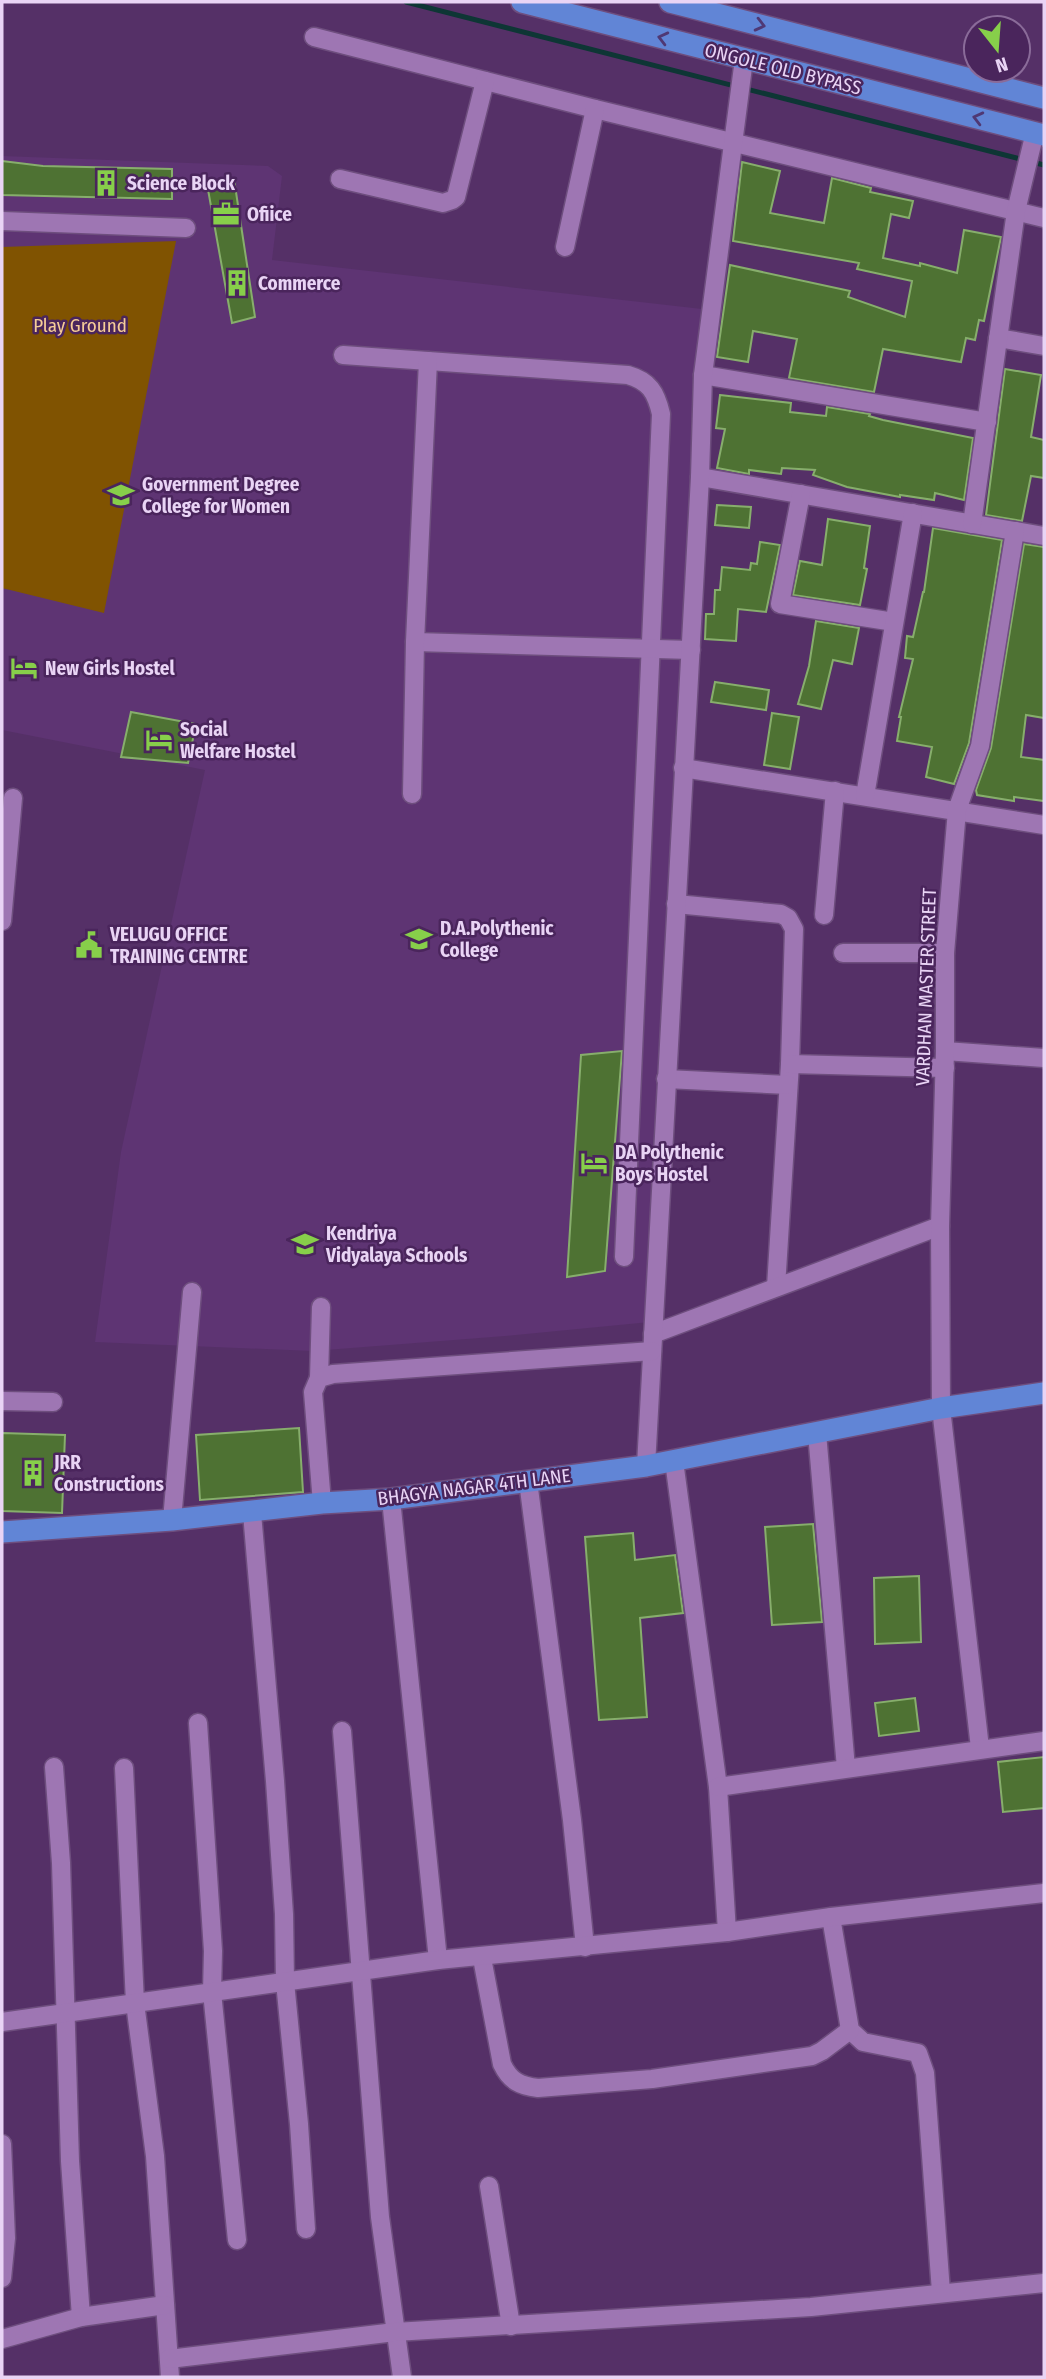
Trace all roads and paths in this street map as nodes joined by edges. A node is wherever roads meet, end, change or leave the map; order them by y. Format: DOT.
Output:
graph roads {
  1 [pos="523,2"];
  2 [pos="670,2"];
  3 [pos="314,37"];
  4 [pos="744,59"];
  5 [pos="485,81"];
  6 [pos="1044,99"];
  7 [pos="595,109"];
  8 [pos="1037,138"];
  9 [pos="733,141"];
  10 [pos="340,179"];
  11 [pos="1017,205"];
  12 [pos="1044,218"];
  13 [pos="2,221"];
  14 [pos="186,228"];
  15 [pos="565,247"];
  16 [pos="999,338"];
  17 [pos="1044,346"];
  18 [pos="343,355"];
  19 [pos="428,361"];
  20 [pos="703,375"];
  21 [pos="986,422"];
  22 [pos="700,477"];
  23 [pos="801,494"];
  24 [pos="913,513"];
  25 [pos="972,524"];
  26 [pos="1015,531"];
  27 [pos="1044,536"];
  28 [pos="894,622"];
  29 [pos="415,642"];
  30 [pos="650,650"];
  31 [pos="691,650"];
  32 [pos="683,768"];
  33 [pos="835,791"];
  34 [pos="412,794"];
  35 [pos="865,796"];
  36 [pos="13,798"];
  37 [pos="957,810"];
  38 [pos="1044,825"];
  39 [pos="676,904"];
  40 [pos="824,915"];
  41 [pos="2,921"];
  42 [pos="843,953"];
  43 [pos="945,953"];
  44 [pos="1044,1058"];
  45 [pos="945,1059"];
  46 [pos="790,1063"];
  47 [pos="666,1079"];
  48 [pos="788,1085"];
  49 [pos="940,1226"];
  50 [pos="624,1257"];
  51 [pos="776,1287"];
  52 [pos="192,1292"];
  53 [pos="321,1307"];
  54 [pos="652,1343"];
  55 [pos="318,1378"];
  56 [pos="1044,1393"];
  57 [pos="2,1401"];
  58 [pos="53,1402"];
  59 [pos="941,1409"];
  60 [pos="817,1433"];
  61 [pos="674,1461"];
  62 [pos="646,1466"];
  63 [pos="528,1481"];
  64 [pos="391,1499"];
  65 [pos="322,1503"];
  66 [pos="253,1513"];
  67 [pos="172,1520"];
  68 [pos="2,1532"];
  69 [pos="198,1723"];
  70 [pos="342,1731"];
  71 [pos="1044,1741"];
  72 [pos="980,1748"];
  73 [pos="54,1767"];
  74 [pos="124,1768"];
  75 [pos="846,1768"];
  76 [pos="718,1787"];
  77 [pos="1044,1893"];
  78 [pos="831,1917"];
  79 [pos="727,1932"];
  80 [pos="585,1947"];
  81 [pos="482,1958"];
  82 [pos="438,1960"];
  83 [pos="361,1970"];
  84 [pos="285,1982"];
  85 [pos="212,1992"];
  86 [pos="135,2003"];
  87 [pos="65,2013"];
  88 [pos="2,2022"];
  89 [pos="850,2030"];
  90 [pos="2,2144"];
  91 [pos="489,2186"];
  92 [pos="306,2229"];
  93 [pos="237,2240"];
  94 [pos="2,2278"];
  95 [pos="1044,2283"];
  96 [pos="941,2292"];
  97 [pos="165,2305"];
  98 [pos="81,2317"];
  99 [pos="511,2326"];
  100 [pos="395,2332"];
  101 [pos="2,2339"];
  102 [pos="169,2359"];
  103 [pos="170,2377"];
  104 [pos="402,2377"];
  4 -- 1 [label="main road, ONGOLE OLD BYPASS, one-way"];
  2 -- 6 [label="main road, ONGOLE OLD BYPASS, one-way"];
  3 -- 5 [label="street"];
  8 -- 4 [label="main road, ONGOLE OLD BYPASS, one-way"];
  4 -- 9 [label="street"];
  5 -- 7 [label="street"];
  5 -- 10 [label="street"];
  7 -- 9 [label="street"];
  7 -- 15 [label="street"];
  8 -- 11 [label="street"];
  9 -- 11 [label="street"];
  9 -- 20 [label="street"];
  11 -- 12 [label="street"];
  11 -- 16 [label="street"];
  13 -- 14 [label="street"];
  16 -- 17 [label="street"];
  16 -- 21 [label="street"];
  18 -- 19 [label="street"];
  19 -- 29 [label="street"];
  19 -- 30 [label="street"];
  20 -- 21 [label="street"];
  20 -- 22 [label="street"];
  21 -- 25 [label="street"];
  22 -- 23 [label="street"];
  22 -- 31 [label="street"];
  23 -- 24 [label="street"];
  23 -- 28 [label="street"];
  24 -- 25 [label="street"];
  24 -- 28 [label="street"];
  25 -- 26 [label="street"];
  26 -- 27 [label="street"];
  26 -- 37 [label="street, VARDHAN MASTER STREET"];
  28 -- 35 [label="street"];
  29 -- 30 [label="street"];
  29 -- 34 [label="street"];
  30 -- 31 [label="street"];
  30 -- 50 [label="street"];
  31 -- 32 [label="street"];
  32 -- 33 [label="street"];
  32 -- 39 [label="street"];
  33 -- 35 [label="street"];
  33 -- 40 [label="street"];
  35 -- 37 [label="street"];
  36 -- 41 [label="street"];
  37 -- 38 [label="street"];
  37 -- 43 [label="street, VARDHAN MASTER STREET"];
  39 -- 46 [label="street"];
  39 -- 47 [label="street"];
  42 -- 43 [label="street"];
  43 -- 45 [label="street, VARDHAN MASTER STREET"];
  44 -- 45 [label="street"];
  45 -- 46 [label="street"];
  45 -- 49 [label="street, VARDHAN MASTER STREET"];
  46 -- 48 [label="street"];
  47 -- 48 [label="street"];
  47 -- 54 [label="street"];
  48 -- 51 [label="street"];
  49 -- 51 [label="street"];
  49 -- 59 [label="street, VARDHAN MASTER STREET"];
  51 -- 54 [label="street"];
  52 -- 67 [label="street"];
  53 -- 55 [label="street"];
  54 -- 55 [label="street"];
  54 -- 62 [label="street"];
  55 -- 65 [label="street"];
  56 -- 59 [label="main road, BHAGYA NAGAR 4TH LANE"];
  57 -- 58 [label="street"];
  59 -- 60 [label="main road, BHAGYA NAGAR 4TH LANE"];
  59 -- 72 [label="street, VARDHAN MASTER STREET"];
  60 -- 61 [label="main road, BHAGYA NAGAR 4TH LANE"];
  60 -- 75 [label="street"];
  61 -- 62 [label="main road, BHAGYA NAGAR 4TH LANE"];
  61 -- 76 [label="street"];
  62 -- 63 [label="main road, BHAGYA NAGAR 4TH LANE"];
  63 -- 64 [label="main road, BHAGYA NAGAR 4TH LANE"];
  63 -- 80 [label="street"];
  64 -- 65 [label="main road, BHAGYA NAGAR 4TH LANE"];
  64 -- 82 [label="street"];
  65 -- 66 [label="main road, BHAGYA NAGAR 4TH LANE"];
  66 -- 67 [label="main road, BHAGYA NAGAR 4TH LANE"];
  66 -- 84 [label="street"];
  67 -- 68 [label="main road, BHAGYA NAGAR 4TH LANE"];
  69 -- 85 [label="street"];
  70 -- 83 [label="street"];
  71 -- 72 [label="street"];
  72 -- 75 [label="street"];
  73 -- 87 [label="street"];
  74 -- 86 [label="street"];
  75 -- 76 [label="street"];
  76 -- 79 [label="street"];
  77 -- 78 [label="street"];
  78 -- 79 [label="street"];
  78 -- 89 [label="street"];
  79 -- 80 [label="street"];
  80 -- 81 [label="street"];
  81 -- 82 [label="street"];
  81 -- 89 [label="street"];
  82 -- 83 [label="street"];
  83 -- 84 [label="street"];
  83 -- 100 [label="street"];
  84 -- 85 [label="street"];
  84 -- 92 [label="street"];
  85 -- 86 [label="street"];
  85 -- 93 [label="street"];
  86 -- 87 [label="street"];
  86 -- 97 [label="street"];
  87 -- 88 [label="street"];
  87 -- 98 [label="street"];
  89 -- 96 [label="street"];
  90 -- 94 [label="street"];
  91 -- 99 [label="street"];
  95 -- 96 [label="street"];
  96 -- 99 [label="street"];
  97 -- 98 [label="street"];
  97 -- 102 [label="street"];
  98 -- 101 [label="street"];
  99 -- 100 [label="street"];
  100 -- 102 [label="street"];
  100 -- 104 [label="street"];
  102 -- 103 [label="street"];
}
